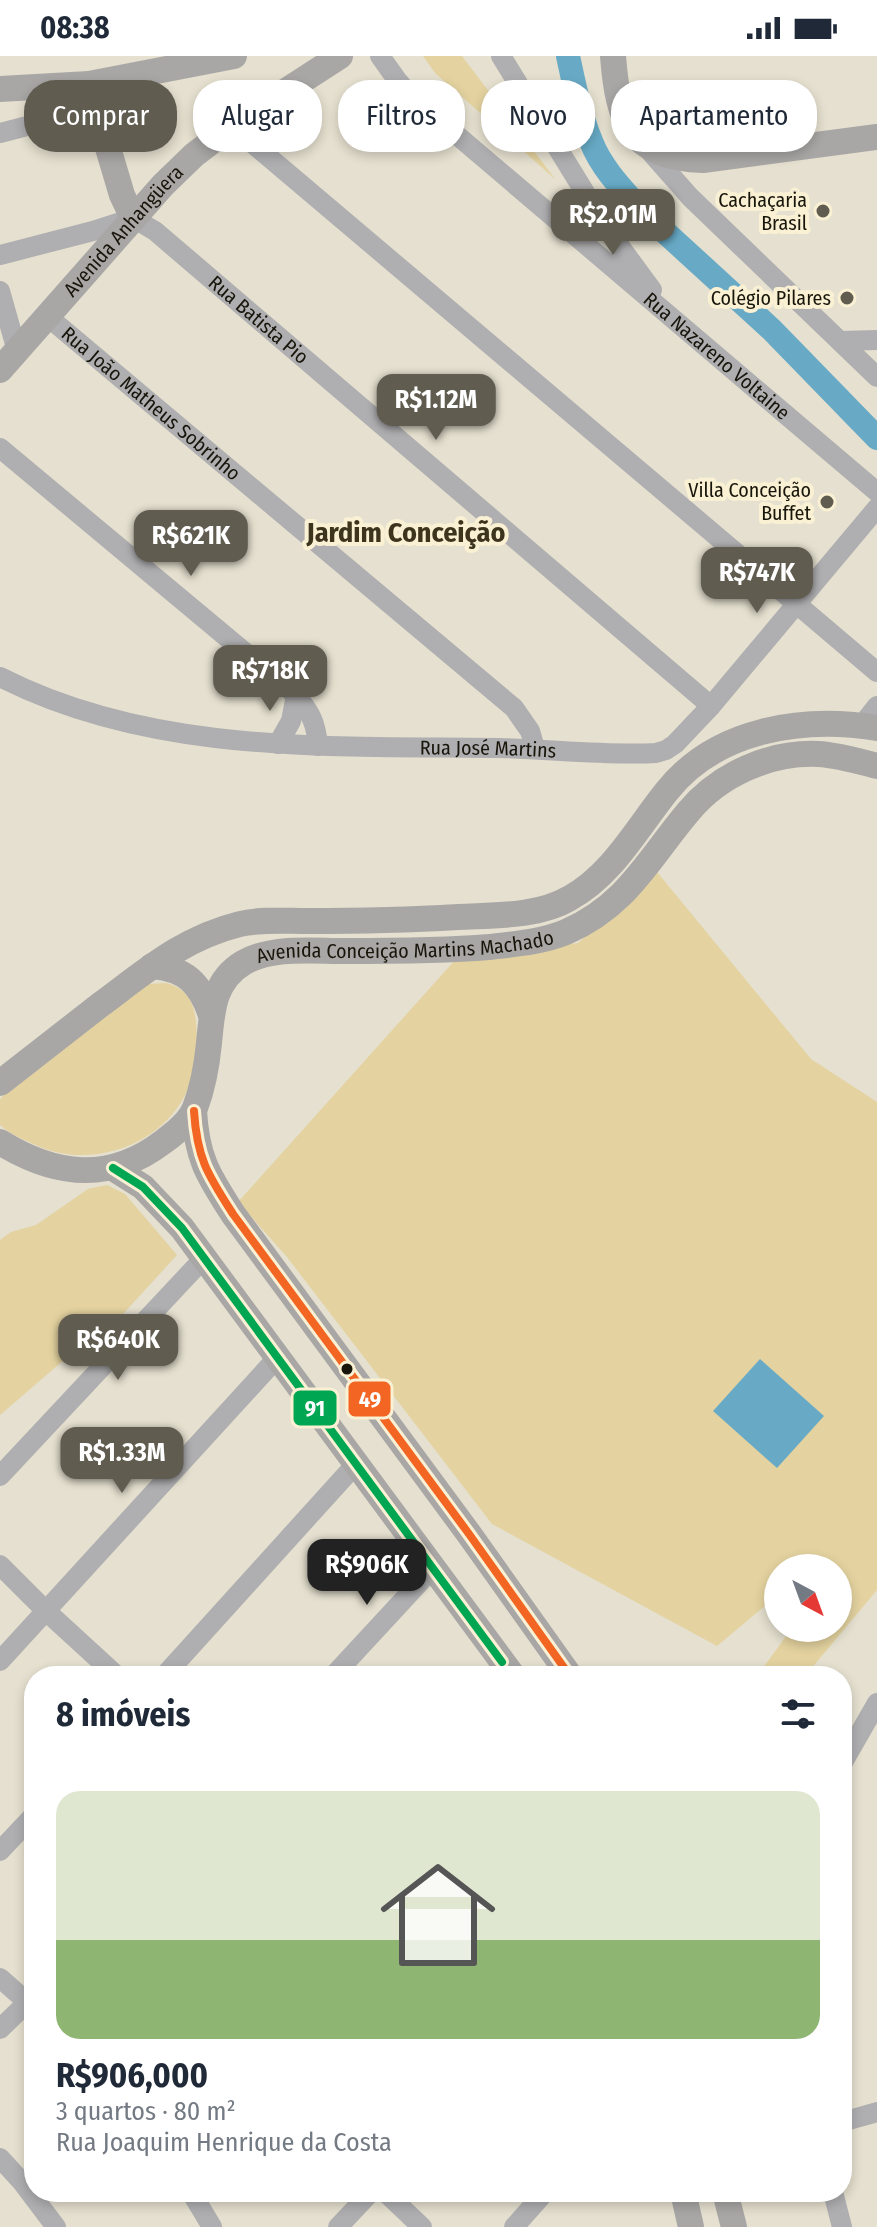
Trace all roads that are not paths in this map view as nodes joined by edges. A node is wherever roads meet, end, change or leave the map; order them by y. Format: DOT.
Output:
graph roads {
  1 [pos="234,56"];
  2 [pos="340,56"];
  3 [pos="380,56"];
  4 [pos="501,56"];
  5 [pos="614,58"];
  6 [pos="149,80"];
  7 [pos="303,80"];
  8 [pos="615,80"];
  9 [pos="0,89"];
  10 [pos="24,91"];
  11 [pos="24,123"];
  12 [pos="0,133"];
  13 [pos="877,137"];
  14 [pos="109,152"];
  15 [pos="198,152"];
  16 [pos="263,152"];
  17 [pos="650,152"];
  18 [pos="656,152"];
  19 [pos="703,160"];
  20 [pos="690,197"];
  21 [pos="133,218"];
  22 [pos="608,230"];
  23 [pos="588,245"];
  24 [pos="0,255"];
  25 [pos="0,291"];
  26 [pos="47,316"];
  27 [pos="673,319"];
  28 [pos="877,340"];
  29 [pos="841,341"];
  30 [pos="7,351"];
  31 [pos="877,377"];
  32 [pos="0,448"];
  33 [pos="877,492"];
  34 [pos="877,508"];
  35 [pos="796,603"];
  36 [pos="877,672"];
  37 [pos="0,677"];
  38 [pos="296,695"];
  39 [pos="711,706"];
  40 [pos="514,708"];
  41 [pos="872,720"];
  42 [pos="278,744"];
  43 [pos="318,746"];
  44 [pos="498,748"];
  45 [pos="535,748"];
  46 [pos="877,757"];
  47 [pos="848,758"];
  48 [pos="877,766"];
  49 [pos="152,966"];
  50 [pos="211,1015"];
  51 [pos="0,1083"];
  52 [pos="194,1111"];
  53 [pos="0,1142"];
  54 [pos="113,1168"];
  55 [pos="204,1258"];
  56 [pos="277,1358"];
  57 [pos="355,1465"];
  58 [pos="0,1476"];
  59 [pos="0,1565"];
  60 [pos="432,1569"];
  61 [pos="46,1611"];
  62 [pos="0,1661"];
  63 [pos="106,1666"];
  64 [pos="173,1666"];
  65 [pos="342,1666"];
  66 [pos="502,1666"];
  67 [pos="563,1666"];
  68 [pos="877,1703"];
  69 [pos="852,1747"];
  70 [pos="24,1826"];
  71 [pos="0,1851"];
  72 [pos="0,1978"];
  73 [pos="24,1996"];
  74 [pos="24,2009"];
  75 [pos="0,2029"];
  76 [pos="877,2112"];
  77 [pos="852,2119"];
  78 [pos="0,2158"];
  79 [pos="24,2185"];
  80 [pos="37,2202"];
  81 [pos="198,2202"];
  82 [pos="362,2202"];
  83 [pos="396,2202"];
  84 [pos="536,2202"];
  85 [pos="684,2202"];
  86 [pos="728,2202"];
  87 [pos="836,2202"];
  88 [pos="687,2224"];
  89 [pos="56,2227"];
  90 [pos="212,2227"];
  91 [pos="338,2227"];
  92 [pos="422,2227"];
  93 [pos="514,2227"];
  94 [pos="734,2227"];
  95 [pos="842,2227"];
  1 -- 6 [label="main road"];
  2 -- 7 [label="main road, Avenida Anhangüera"];
  3 -- 23 [label="street, Rua Nazareno Voltaine"];
  4 -- 22 [label="street"];
  5 -- 8 [label="main road"];
  9 -- 10 [label="main road"];
  11 -- 12 [label="street"];
  13 -- 19 [label="main road"];
  14 -- 21 [label="main road"];
  15 -- 21 [label="main road, Avenida Anhangüera"];
  16 -- 35 [label="street"];
  17 -- 20 [label="street"];
  18 -- 19 [label="main road"];
  19 -- 20 [label="street"];
  20 -- 29 [label="street"];
  21 -- 24 [label="street"];
  21 -- 26 [label="main road, Avenida Anhangüera"];
  21 -- 39 [label="street, Rua Batista Pio"];
  22 -- 23 [label="street"];
  22 -- 27 [label="street"];
  23 -- 27 [label="street, Rua Nazareno Voltaine"];
  25 -- 30 [label="street"];
  26 -- 30 [label="main road, Avenida Anhangüera"];
  26 -- 40 [label="street, Rua João Matheus Sobrinho"];
  27 -- 33 [label="street, Rua Nazareno Voltaine"];
  28 -- 29 [label="street"];
  29 -- 31 [label="street"];
  32 -- 38 [label="street"];
  34 -- 35 [label="street, Rua José Martins"];
  35 -- 36 [label="street"];
  35 -- 39 [label="street, Rua José Martins"];
  37 -- 42 [label="street, Rua José Martins"];
  38 -- 42 [label="street"];
  38 -- 43 [label="street"];
  39 -- 45 [label="street, Rua José Martins"];
  40 -- 44 [label="street"];
  40 -- 45 [label="street, Rua João Matheus Sobrinho"];
  41 -- 49 [label="main road, Avenida Conceição Martins Machado"];
  42 -- 43 [label="street, Rua José Martins"];
  43 -- 44 [label="street, Rua José Martins"];
  44 -- 45 [label="street, Rua José Martins"];
  46 -- 47 [label="main road"];
  47 -- 48 [label="main road, Avenida Conceição Martins Machado"];
  47 -- 50 [label="main road, Avenida Conceição Martins Machado"];
  49 -- 50 [label="main road"];
  49 -- 51 [label="main road, Avenida Conceição Martins Machado"];
  50 -- 52 [label="main road, Avenida Conceição Martins Machado"];
  52 -- 54 [label="main road"];
  52 -- 67 [label="main road"];
  53 -- 54 [label="main road"];
  54 -- 55 [label="main road"];
  55 -- 56 [label="main road"];
  55 -- 58 [label="street"];
  56 -- 57 [label="main road"];
  56 -- 61 [label="street"];
  57 -- 60 [label="main road"];
  57 -- 64 [label="street"];
  59 -- 61 [label="street"];
  60 -- 65 [label="street"];
  60 -- 66 [label="main road"];
  61 -- 62 [label="street"];
  61 -- 63 [label="street"];
  68 -- 69 [label="street"];
  70 -- 71 [label="street"];
  72 -- 73 [label="street"];
  74 -- 75 [label="street"];
  76 -- 77 [label="street"];
  78 -- 79 [label="street"];
  80 -- 89 [label="street"];
  81 -- 90 [label="street"];
  82 -- 91 [label="street"];
  83 -- 92 [label="street"];
  84 -- 93 [label="street"];
  85 -- 88 [label="main road"];
  86 -- 94 [label="main road"];
  87 -- 95 [label="street"];
}
